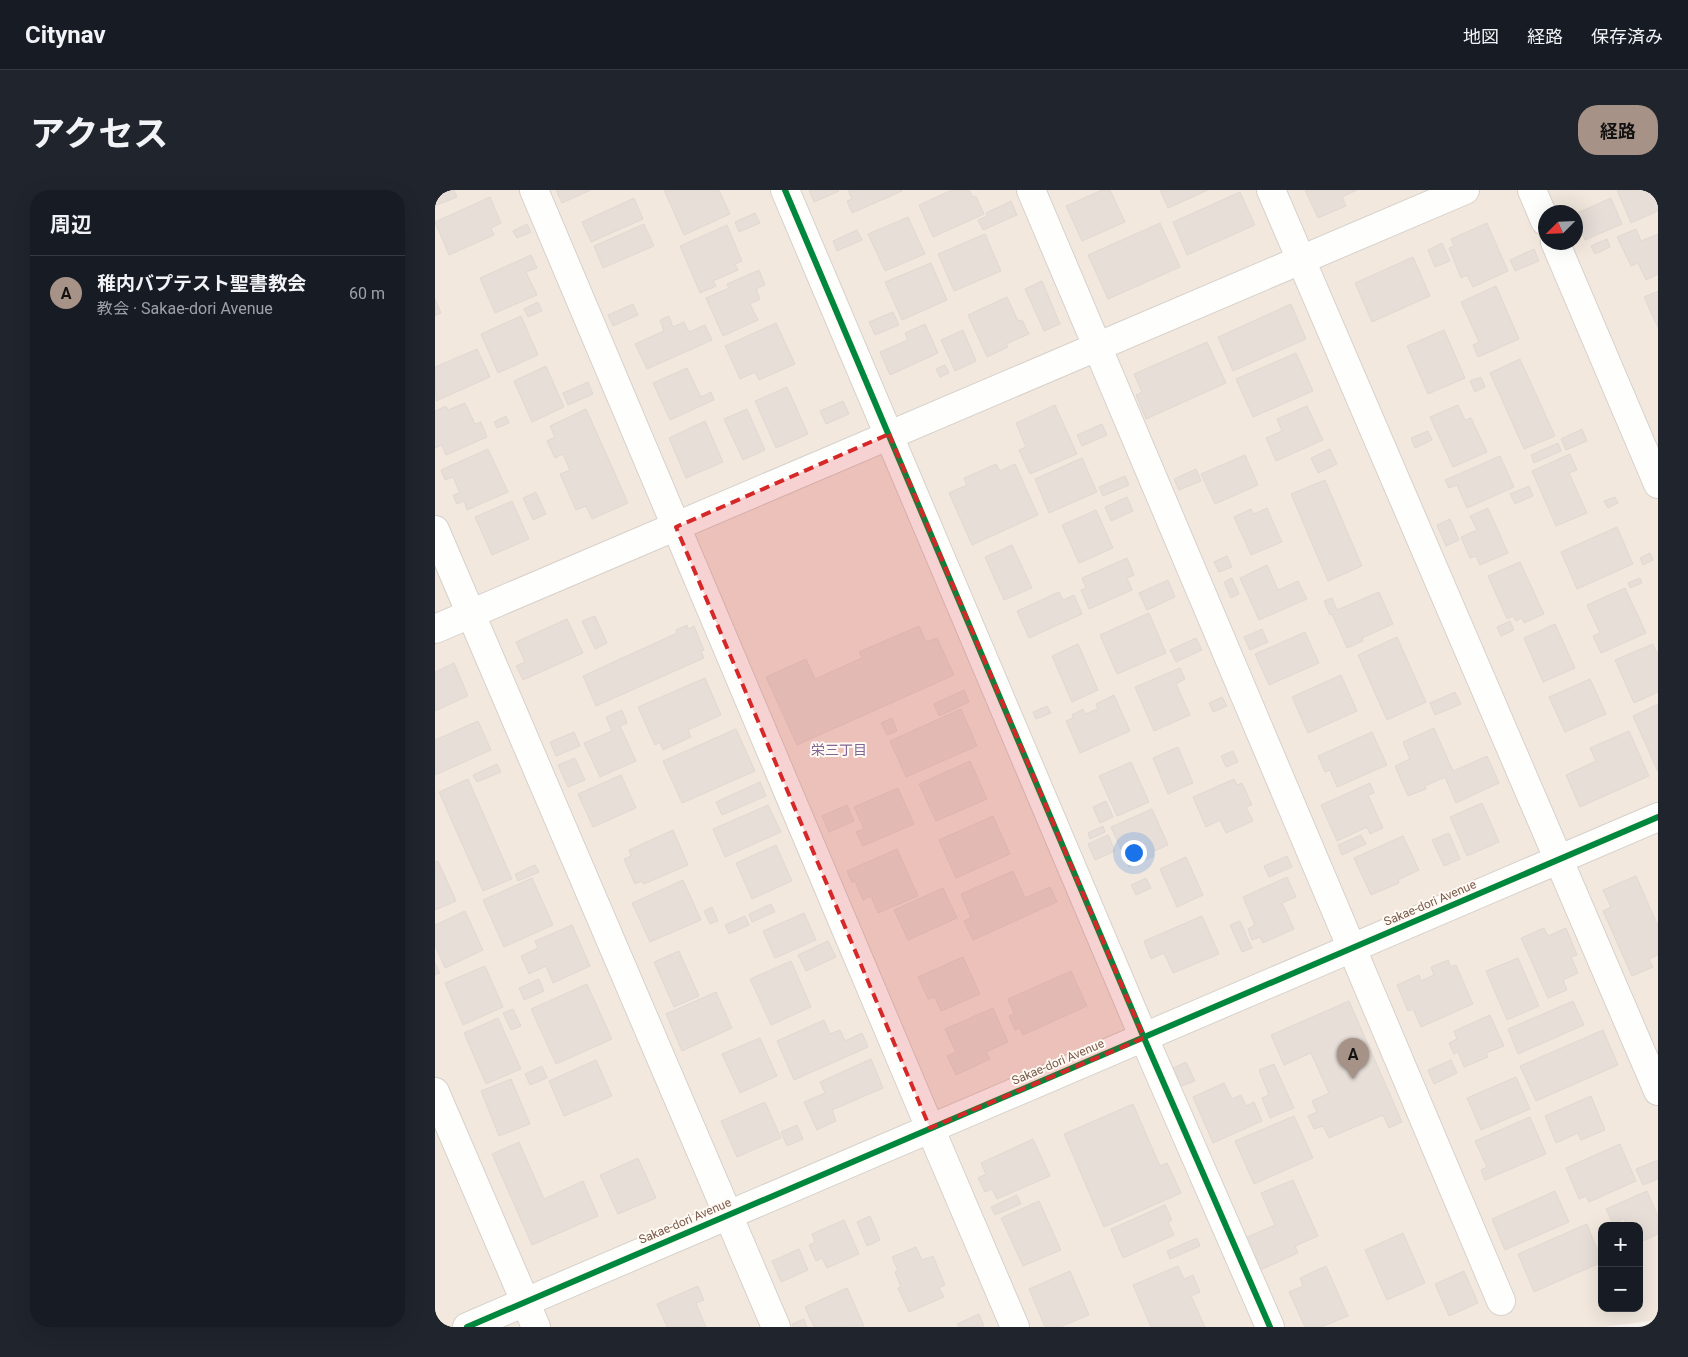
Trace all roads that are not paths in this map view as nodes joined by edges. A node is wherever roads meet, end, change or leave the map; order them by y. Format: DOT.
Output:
graph roads {
  1 [pos="534,190"];
  2 [pos="785,190"];
  3 [pos="1031,190"];
  4 [pos="1271,190"];
  5 [pos="1465,190"];
  6 [pos="1532,190"];
  7 [pos="1538,205"];
  8 [pos="1558,250"];
  9 [pos="1300,260"];
  10 [pos="1098,346"];
  11 [pos="889,434"];
  12 [pos="1658,484"];
  13 [pos="676,527"];
  14 [pos="435,530"];
  15 [pos="471,613"];
  16 [pos="435,629"];
  17 [pos="1658,817"];
  18 [pos="1558,860"];
  19 [pos="1353,949"];
  20 [pos="1144,1038"];
  21 [pos="1658,1091"];
  22 [pos="435,1092"];
  23 [pos="930,1128"];
  24 [pos="727,1215"];
  25 [pos="1501,1301"];
  26 [pos="525,1302"];
  27 [pos="467,1327"];
  28 [pos="536,1327"];
  29 [pos="776,1327"];
  30 [pos="1015,1327"];
  31 [pos="1270,1327"];
  1 -- 13 [label="street"];
  2 -- 11 [label="street"];
  3 -- 10 [label="street"];
  4 -- 9 [label="street"];
  5 -- 9 [label="street"];
  6 -- 7 [label="street"];
  8 -- 12 [label="street"];
  9 -- 10 [label="street"];
  9 -- 18 [label="street"];
  10 -- 11 [label="street"];
  10 -- 19 [label="street"];
  11 -- 13 [label="street"];
  11 -- 20 [label="street"];
  13 -- 15 [label="street"];
  13 -- 23 [label="street"];
  14 -- 15 [label="street"];
  15 -- 16 [label="street"];
  15 -- 24 [label="street"];
  17 -- 18 [label="street, Sakae-dori Avenue"];
  18 -- 19 [label="street, Sakae-dori Avenue"];
  18 -- 21 [label="street"];
  19 -- 20 [label="street, Sakae-dori Avenue"];
  19 -- 25 [label="street"];
  20 -- 23 [label="street, Sakae-dori Avenue"];
  20 -- 31 [label="street"];
  22 -- 26 [label="street"];
  23 -- 24 [label="street, Sakae-dori Avenue"];
  23 -- 30 [label="street"];
  24 -- 26 [label="street, Sakae-dori Avenue"];
  24 -- 29 [label="street"];
  26 -- 27 [label="street, Sakae-dori Avenue"];
  26 -- 28 [label="street"];
}
